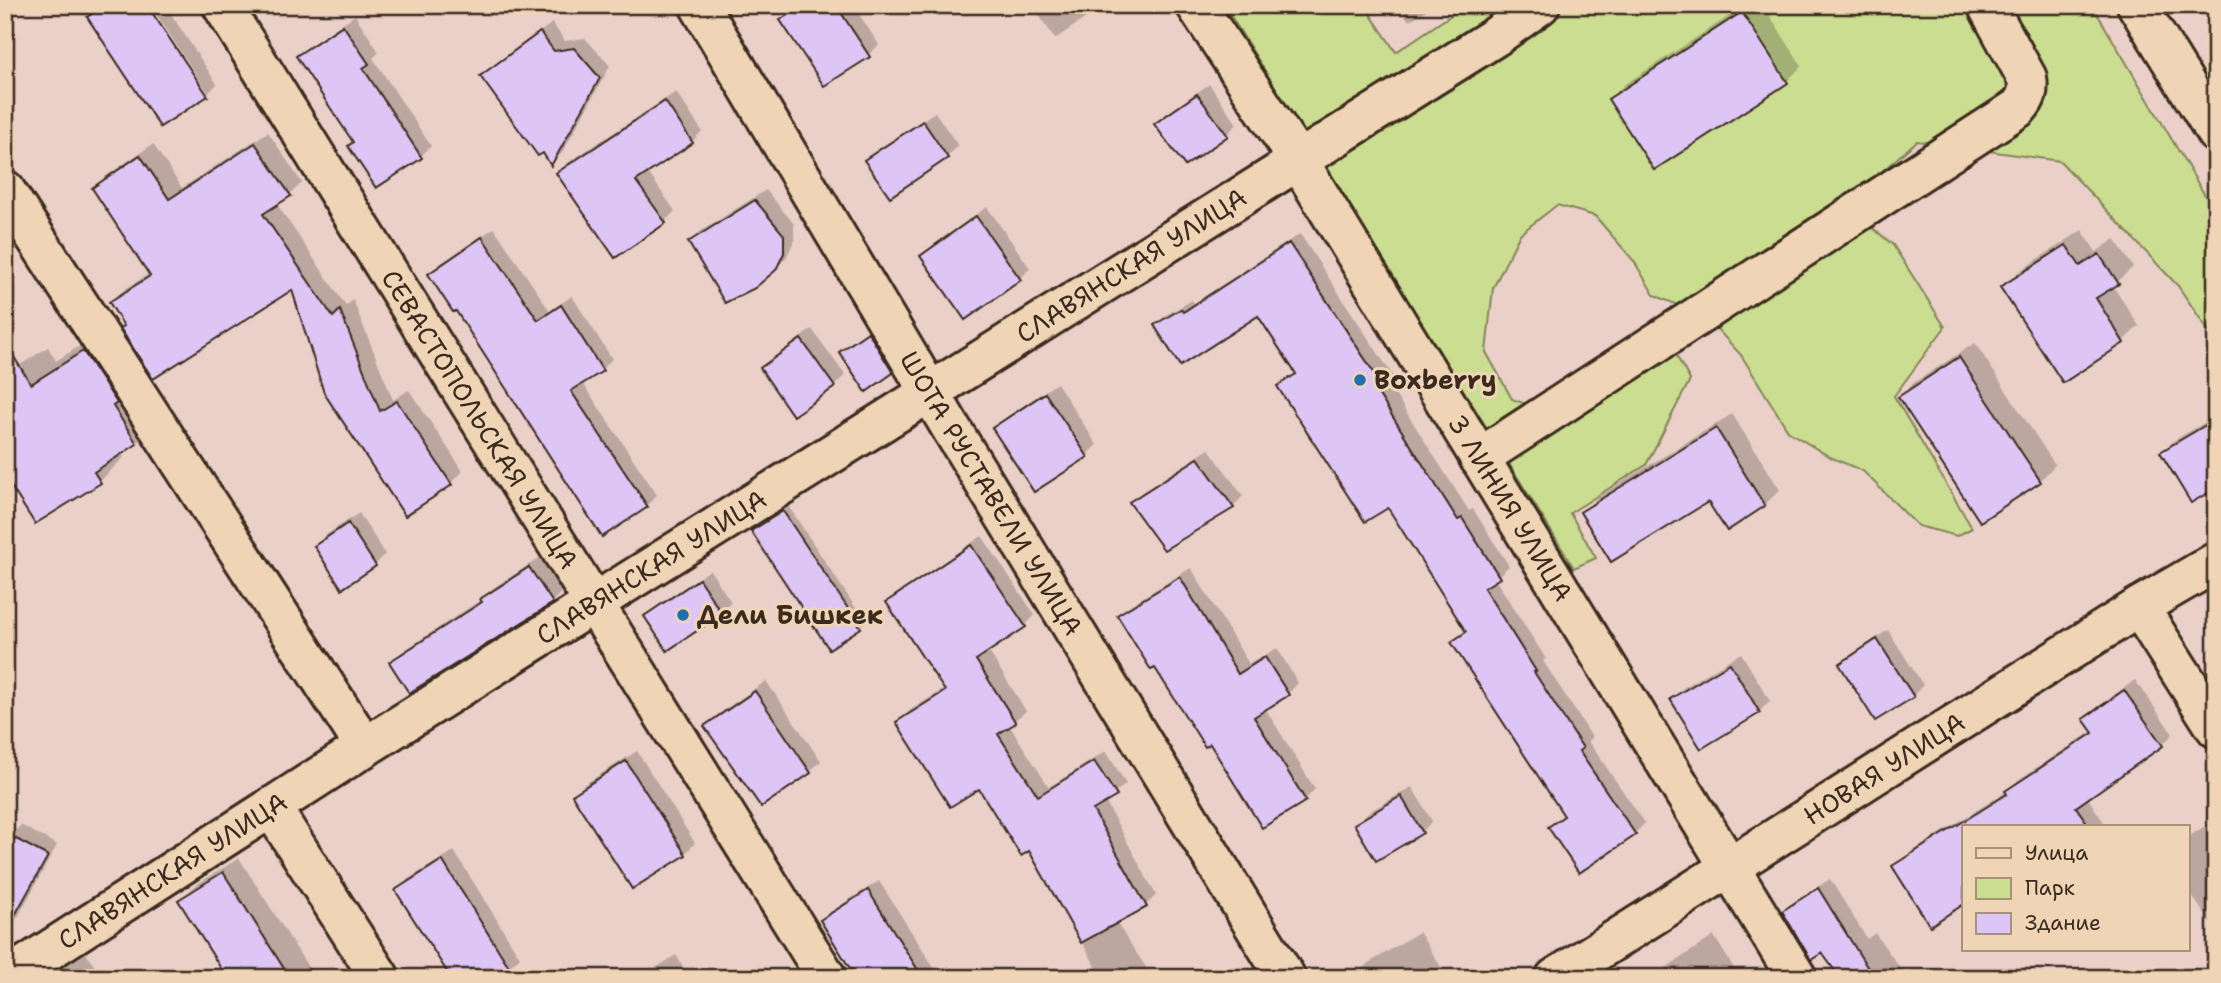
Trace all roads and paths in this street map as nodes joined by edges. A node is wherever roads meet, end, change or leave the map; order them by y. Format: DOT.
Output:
graph roads {
  1 [pos="222,5"];
  2 [pos="699,5"];
  3 [pos="1196,5"];
  4 [pos="1540,5"];
  5 [pos="1987,5"];
  6 [pos="2137,5"];
  7 [pos="2216,133"];
  8 [pos="1297,160"];
  9 [pos="5,190"];
  10 [pos="930,391"];
  11 [pos="1479,458"];
  12 [pos="2216,562"];
  13 [pos="594,603"];
  14 [pos="2139,607"];
  15 [pos="2216,728"];
  16 [pos="365,747"];
  17 [pos="271,807"];
  18 [pos="1730,867"];
  19 [pos="6,978"];
  20 [pos="380,978"];
  21 [pos="827,978"];
  22 [pos="1286,978"];
  23 [pos="1555,978"];
  24 [pos="1797,978"];
  1 -- 13 [label="street, СЕВАСТОПОЛЬСКАЯ УЛИЦА"];
  2 -- 10 [label="street, ШОТА РУСТАВЕЛИ УЛИЦА"];
  3 -- 8 [label="street, 3 ЛИНИЯ УЛИЦА"];
  4 -- 8 [label="street, СЛАВЯНСКАЯ УЛИЦА"];
  5 -- 11 [label="street"];
  6 -- 7 [label="street"];
  8 -- 10 [label="street, СЛАВЯНСКАЯ УЛИЦА"];
  8 -- 11 [label="street, 3 ЛИНИЯ УЛИЦА"];
  9 -- 16 [label="street"];
  10 -- 13 [label="street, СЛАВЯНСКАЯ УЛИЦА"];
  10 -- 22 [label="street, ШОТА РУСТАВЕЛИ УЛИЦА"];
  11 -- 18 [label="street, 3 ЛИНИЯ УЛИЦА"];
  12 -- 14 [label="street, НОВАЯ УЛИЦА"];
  13 -- 16 [label="street, СЛАВЯНСКАЯ УЛИЦА"];
  13 -- 21 [label="street, СЕВАСТОПОЛЬСКАЯ УЛИЦА"];
  14 -- 15 [label="street"];
  14 -- 18 [label="street, НОВАЯ УЛИЦА"];
  16 -- 17 [label="street, СЛАВЯНСКАЯ УЛИЦА"];
  17 -- 19 [label="street, СЛАВЯНСКАЯ УЛИЦА"];
  17 -- 20 [label="street"];
  18 -- 23 [label="street, НОВАЯ УЛИЦА"];
  18 -- 24 [label="street, 3 ЛИНИЯ УЛИЦА"];
}
